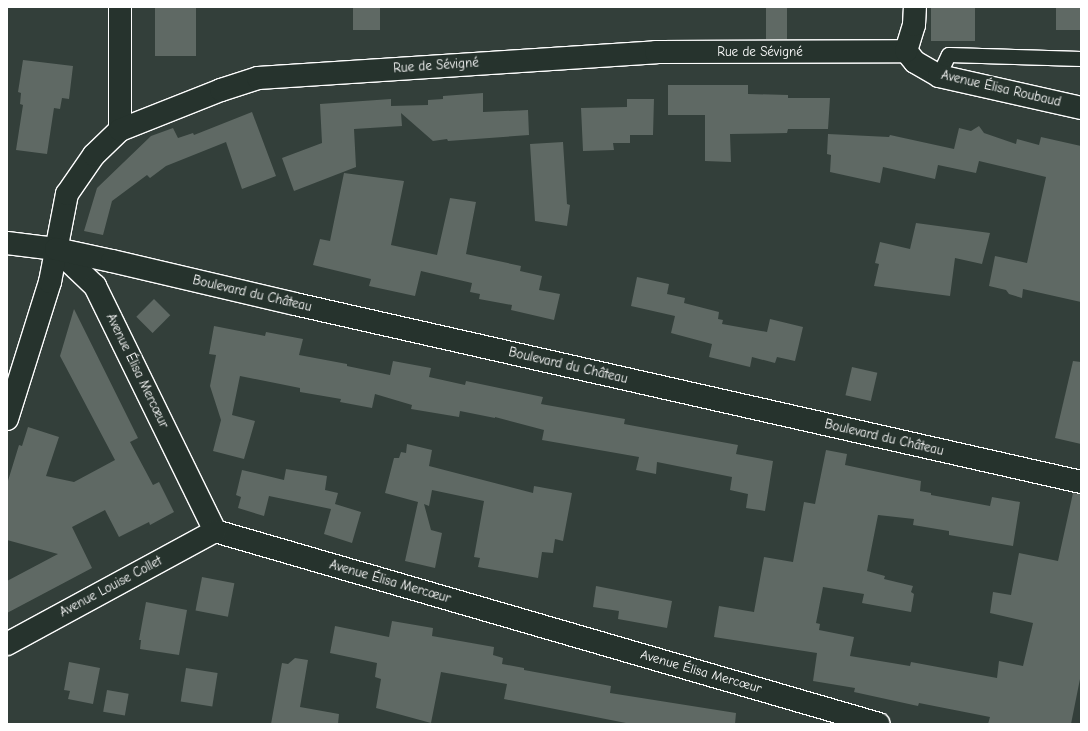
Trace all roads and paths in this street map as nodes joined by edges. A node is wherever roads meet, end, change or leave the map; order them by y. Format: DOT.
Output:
graph roads {
  1 [pos="120,7"];
  2 [pos="915,7"];
  3 [pos="906,51"];
  4 [pos="1081,59"];
  5 [pos="939,76"];
  6 [pos="1081,108"];
  7 [pos="120,130"];
  8 [pos="7,243"];
  9 [pos="56,249"];
  10 [pos="7,419"];
  11 [pos="1081,482"];
  12 [pos="215,531"];
  13 [pos="7,644"];
  14 [pos="879,724"];
  1 -- 7 [label="street"];
  2 -- 3 [label="street"];
  3 -- 5 [label="street, Avenue Élisa Roubaud"];
  3 -- 7 [label="street, Rue de Sévigné"];
  4 -- 5 [label="lane"];
  5 -- 6 [label="street, Avenue Élisa Roubaud"];
  7 -- 9 [label="street, Rue de Sévigné"];
  8 -- 9 [label="street"];
  9 -- 10 [label="street, Rue de Sévigné"];
  9 -- 11 [label="street, Boulevard du Château"];
  9 -- 12 [label="street, Avenue Élisa Mercœur"];
  12 -- 13 [label="street, Avenue Louise Collet"];
  12 -- 14 [label="street, Avenue Élisa Mercœur"];
}
